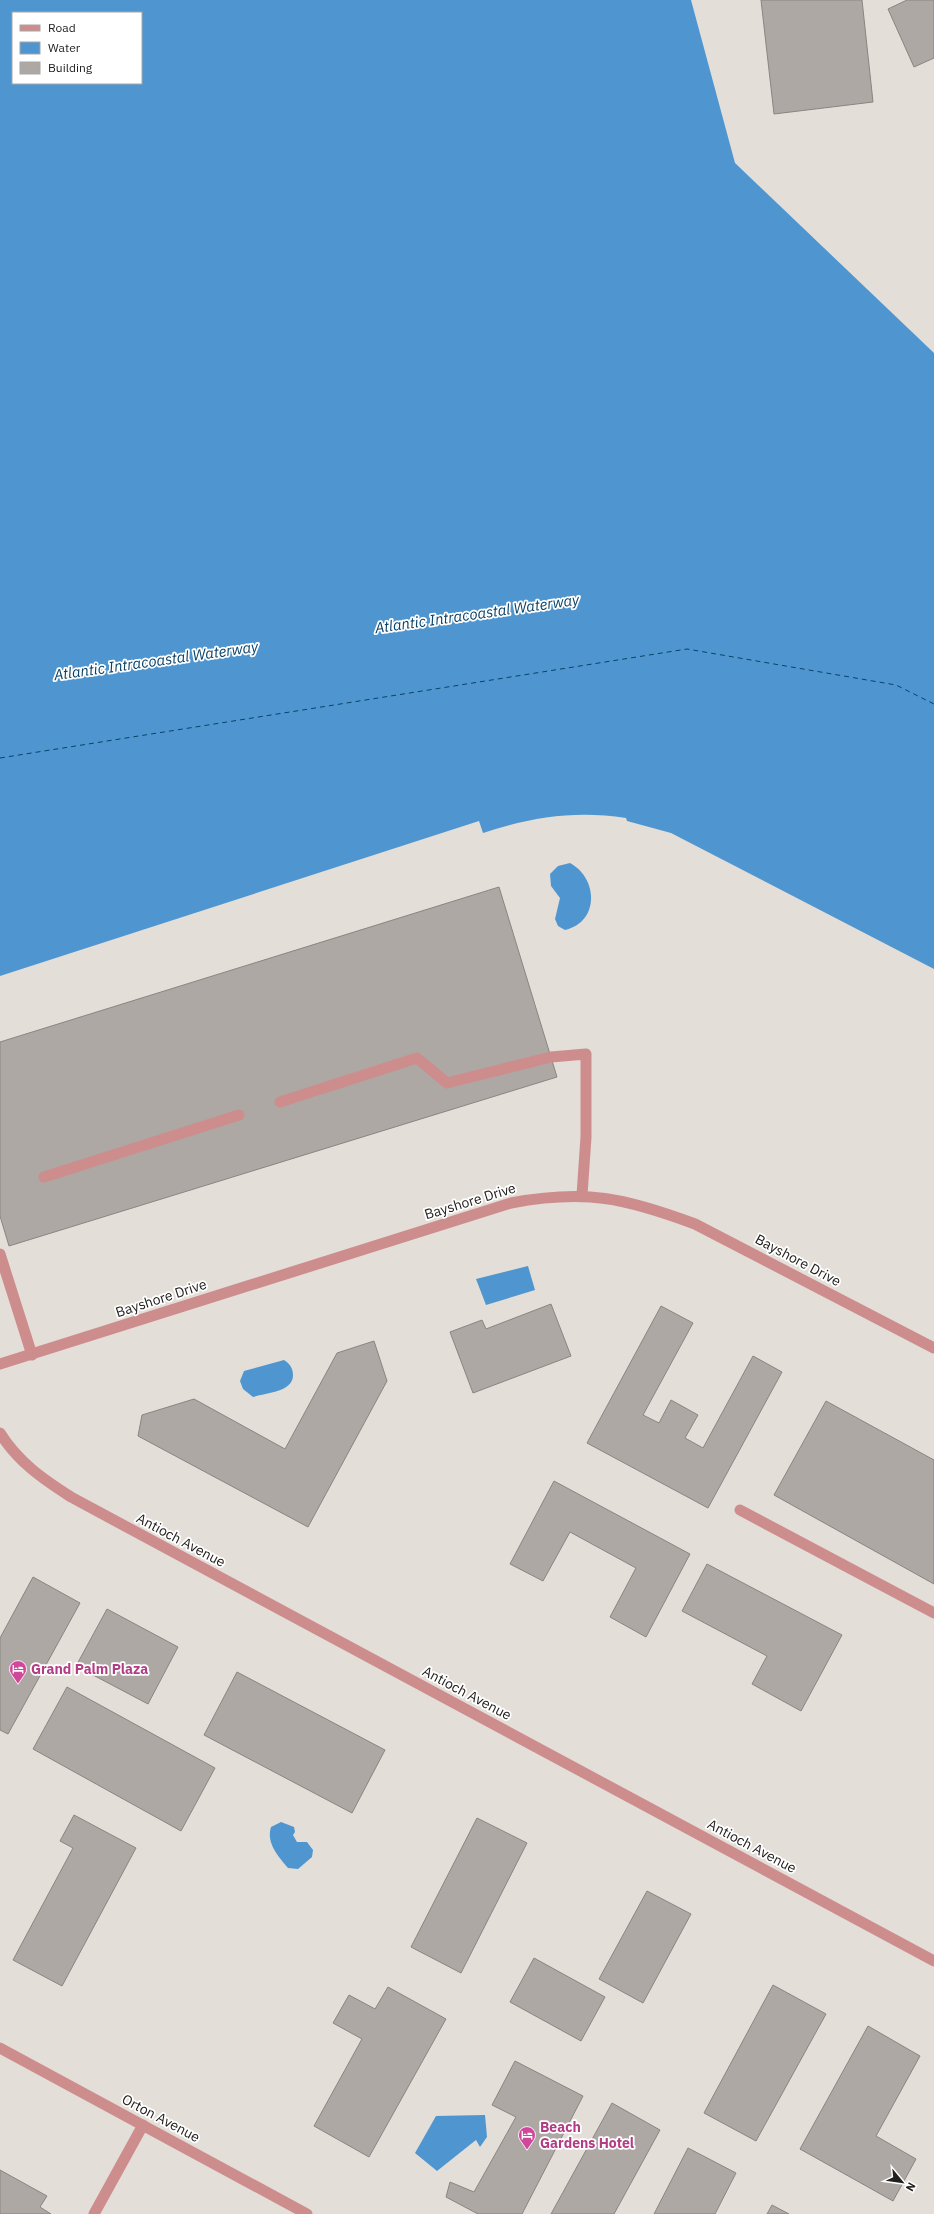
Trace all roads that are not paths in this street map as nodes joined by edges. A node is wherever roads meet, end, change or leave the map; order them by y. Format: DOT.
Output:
graph roads {
  1 [pos="280,1102"];
  2 [pos="239,1115"];
  3 [pos="44,1177"];
  4 [pos="582,1195"];
  5 [pos="0,1254"];
  6 [pos="934,1348"];
  7 [pos="32,1355"];
  8 [pos="0,1364"];
  9 [pos="0,1433"];
  10 [pos="740,1510"];
  11 [pos="934,1613"];
  12 [pos="934,1961"];
  13 [pos="0,2048"];
  14 [pos="143,2125"];
  15 [pos="94,2214"];
  16 [pos="307,2214"];
  1 -- 4 [label="street"];
  2 -- 3 [label="street"];
  4 -- 6 [label="street, Bayshore Drive"];
  4 -- 7 [label="street, Bayshore Drive"];
  5 -- 7 [label="street"];
  7 -- 8 [label="street, Bayshore Drive"];
  9 -- 12 [label="street, Antioch Avenue"];
  10 -- 11 [label="street"];
  13 -- 14 [label="street, Orton Avenue"];
  14 -- 15 [label="street"];
  14 -- 16 [label="street, Orton Avenue"];
}
